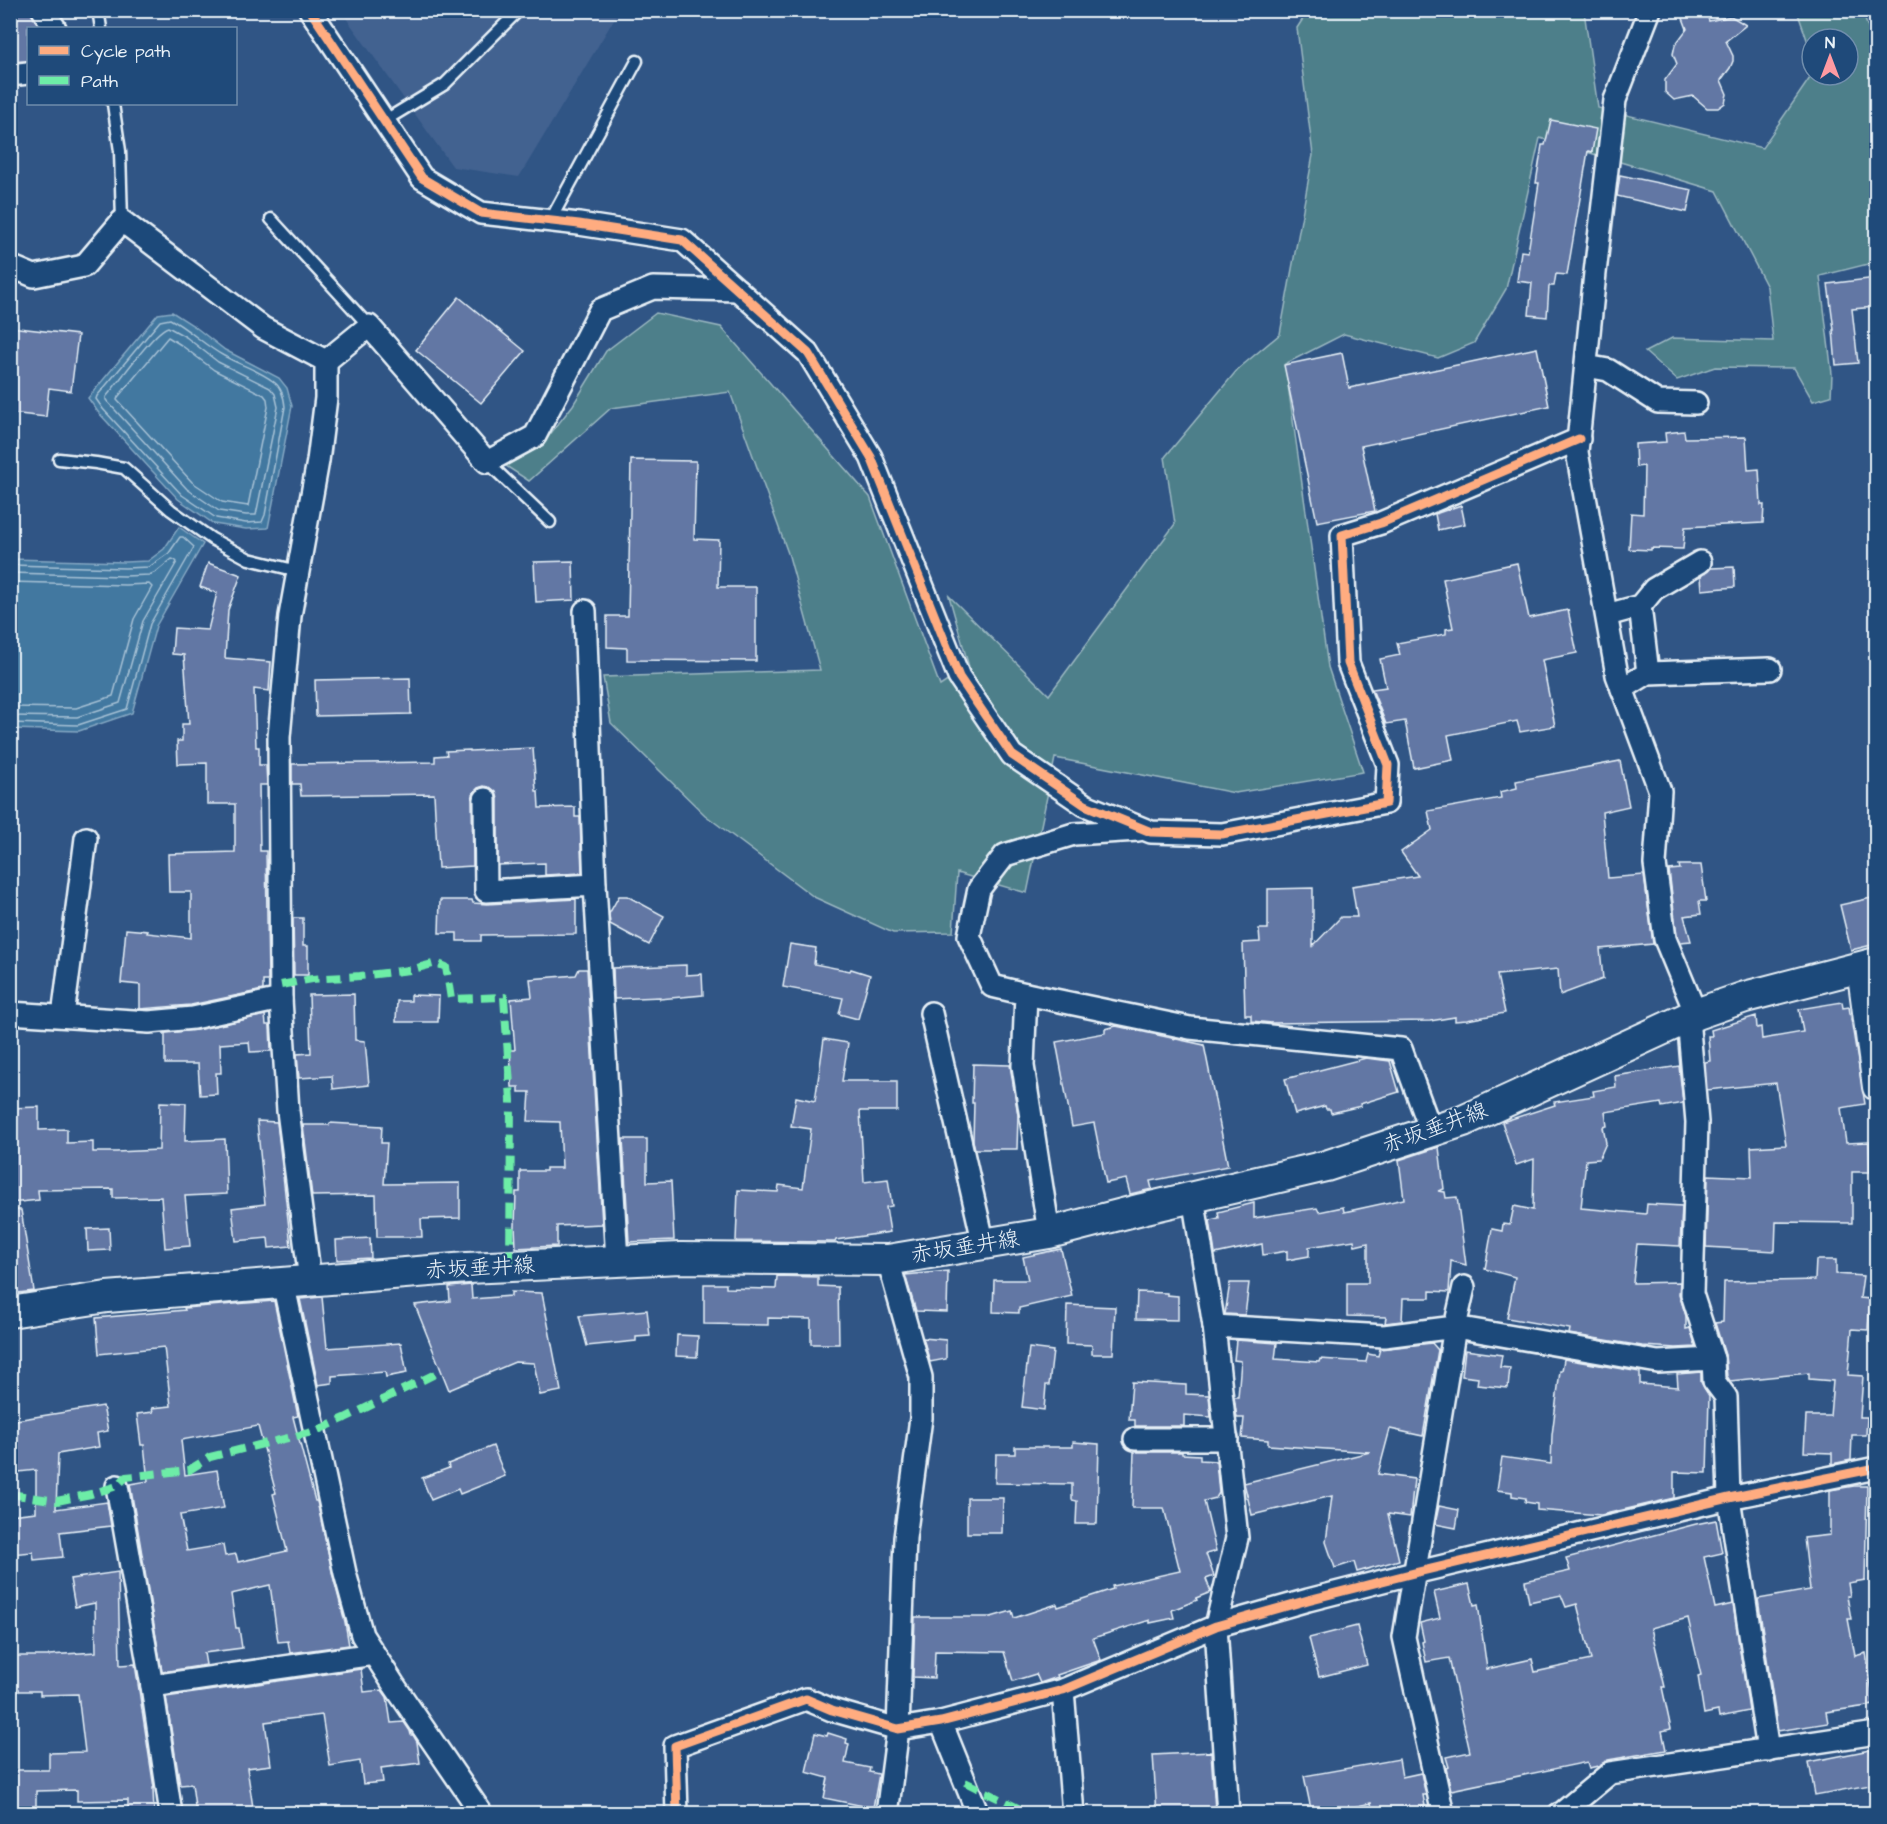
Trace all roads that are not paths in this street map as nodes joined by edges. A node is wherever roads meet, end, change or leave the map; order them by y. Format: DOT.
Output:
graph roads {
  1 [pos="43,10"];
  2 [pos="98,10"];
  3 [pos="310,10"];
  4 [pos="519,10"];
  5 [pos="1650,10"];
  6 [pos="54,27"];
  7 [pos="101,27"];
  8 [pos="637,61"];
  9 [pos="27,73"];
  10 [pos="10,75"];
  11 [pos="112,105"];
  12 [pos="384,121"];
  13 [pos="271,219"];
  14 [pos="122,221"];
  15 [pos="550,221"];
  16 [pos="10,266"];
  17 [pos="738,290"];
  18 [pos="369,326"];
  19 [pos="326,361"];
  20 [pos="1586,366"];
  21 [pos="1696,403"];
  22 [pos="1579,439"];
  23 [pos="59,459"];
  24 [pos="487,462"];
  25 [pos="550,522"];
  26 [pos="1700,562"];
  27 [pos="298,572"];
  28 [pos="1640,606"];
  29 [pos="585,611"];
  30 [pos="1606,615"];
  31 [pos="1770,669"];
  32 [pos="1648,673"];
  33 [pos="1622,689"];
  34 [pos="485,799"];
  35 [pos="1145,830"];
  36 [pos="86,838"];
  37 [pos="596,885"];
  38 [pos="1868,965"];
  39 [pos="1026,994"];
  40 [pos="281,999"];
  41 [pos="931,1012"];
  42 [pos="10,1013"];
  43 [pos="63,1016"];
  44 [pos="1692,1016"];
  45 [pos="1876,1087"];
  46 [pos="1431,1131"];
  47 [pos="1193,1197"];
  48 [pos="1049,1233"];
  49 [pos="984,1245"];
  50 [pos="888,1260"];
  51 [pos="617,1261"];
  52 [pos="297,1281"];
  53 [pos="1464,1287"];
  54 [pos="10,1312"];
  55 [pos="1214,1326"];
  56 [pos="1455,1327"];
  57 [pos="1713,1359"];
  58 [pos="1135,1439"];
  59 [pos="1227,1439"];
  60 [pos="1876,1468"];
  61 [pos="117,1486"];
  62 [pos="1729,1498"];
  63 [pos="1414,1573"];
  64 [pos="1216,1626"];
  65 [pos="374,1654"];
  66 [pos="152,1686"];
  67 [pos="1063,1690"];
  68 [pos="941,1722"];
  69 [pos="898,1729"];
  70 [pos="1876,1733"];
  71 [pos="1768,1749"];
  72 [pos="171,1814"];
  73 [pos="482,1814"];
  74 [pos="677,1814"];
  75 [pos="887,1814"];
  76 [pos="978,1814"];
  77 [pos="1073,1814"];
  78 [pos="1228,1814"];
  79 [pos="1443,1814"];
  80 [pos="1559,1814"];
  1 -- 6 [label="street"];
  2 -- 7 [label="lane"];
  3 -- 12 [label="street"];
  4 -- 12 [label="lane"];
  5 -- 20 [label="street"];
  8 -- 15 [label="lane"];
  9 -- 10 [label="street"];
  11 -- 14 [label="lane"];
  12 -- 15 [label="street"];
  13 -- 18 [label="lane"];
  14 -- 16 [label="street"];
  14 -- 19 [label="street"];
  15 -- 17 [label="street"];
  17 -- 24 [label="street"];
  17 -- 35 [label="street"];
  18 -- 19 [label="street"];
  18 -- 24 [label="street"];
  19 -- 27 [label="street"];
  20 -- 21 [label="street"];
  20 -- 22 [label="street"];
  22 -- 30 [label="street"];
  22 -- 35 [label="street"];
  23 -- 27 [label="lane"];
  24 -- 25 [label="lane"];
  26 -- 28 [label="street"];
  27 -- 40 [label="street"];
  28 -- 30 [label="street"];
  28 -- 32 [label="street"];
  29 -- 37 [label="street"];
  30 -- 33 [label="street"];
  31 -- 32 [label="street"];
  32 -- 33 [label="street"];
  33 -- 44 [label="street"];
  34 -- 37 [label="street"];
  35 -- 39 [label="street"];
  36 -- 43 [label="street"];
  37 -- 51 [label="street"];
  38 -- 44 [label="main road, 赤坂垂井線"];
  38 -- 45 [label="street"];
  39 -- 46 [label="street"];
  39 -- 48 [label="street"];
  40 -- 43 [label="street"];
  40 -- 52 [label="street"];
  41 -- 49 [label="street"];
  42 -- 43 [label="street"];
  44 -- 46 [label="main road, 赤坂垂井線"];
  44 -- 57 [label="street"];
  46 -- 47 [label="main road, 赤坂垂井線"];
  47 -- 48 [label="main road, 赤坂垂井線"];
  47 -- 55 [label="street"];
  48 -- 49 [label="main road, 赤坂垂井線"];
  49 -- 50 [label="main road, 赤坂垂井線"];
  50 -- 51 [label="main road, 赤坂垂井線"];
  50 -- 69 [label="street"];
  51 -- 52 [label="main road, 赤坂垂井線"];
  52 -- 54 [label="main road, 赤坂垂井線"];
  52 -- 65 [label="street"];
  53 -- 56 [label="street"];
  55 -- 56 [label="street"];
  55 -- 59 [label="street"];
  56 -- 57 [label="street"];
  56 -- 63 [label="street"];
  57 -- 62 [label="street"];
  58 -- 59 [label="street"];
  59 -- 64 [label="street"];
  60 -- 62 [label="street"];
  61 -- 66 [label="street"];
  62 -- 63 [label="street"];
  62 -- 71 [label="street"];
  63 -- 64 [label="street"];
  63 -- 79 [label="street"];
  64 -- 67 [label="street"];
  64 -- 78 [label="street"];
  65 -- 66 [label="street"];
  65 -- 73 [label="street"];
  66 -- 72 [label="street"];
  67 -- 68 [label="street"];
  67 -- 77 [label="street"];
  68 -- 69 [label="street"];
  68 -- 76 [label="street"];
  69 -- 74 [label="street"];
  69 -- 75 [label="street"];
  70 -- 71 [label="street"];
  71 -- 80 [label="street"];
}
